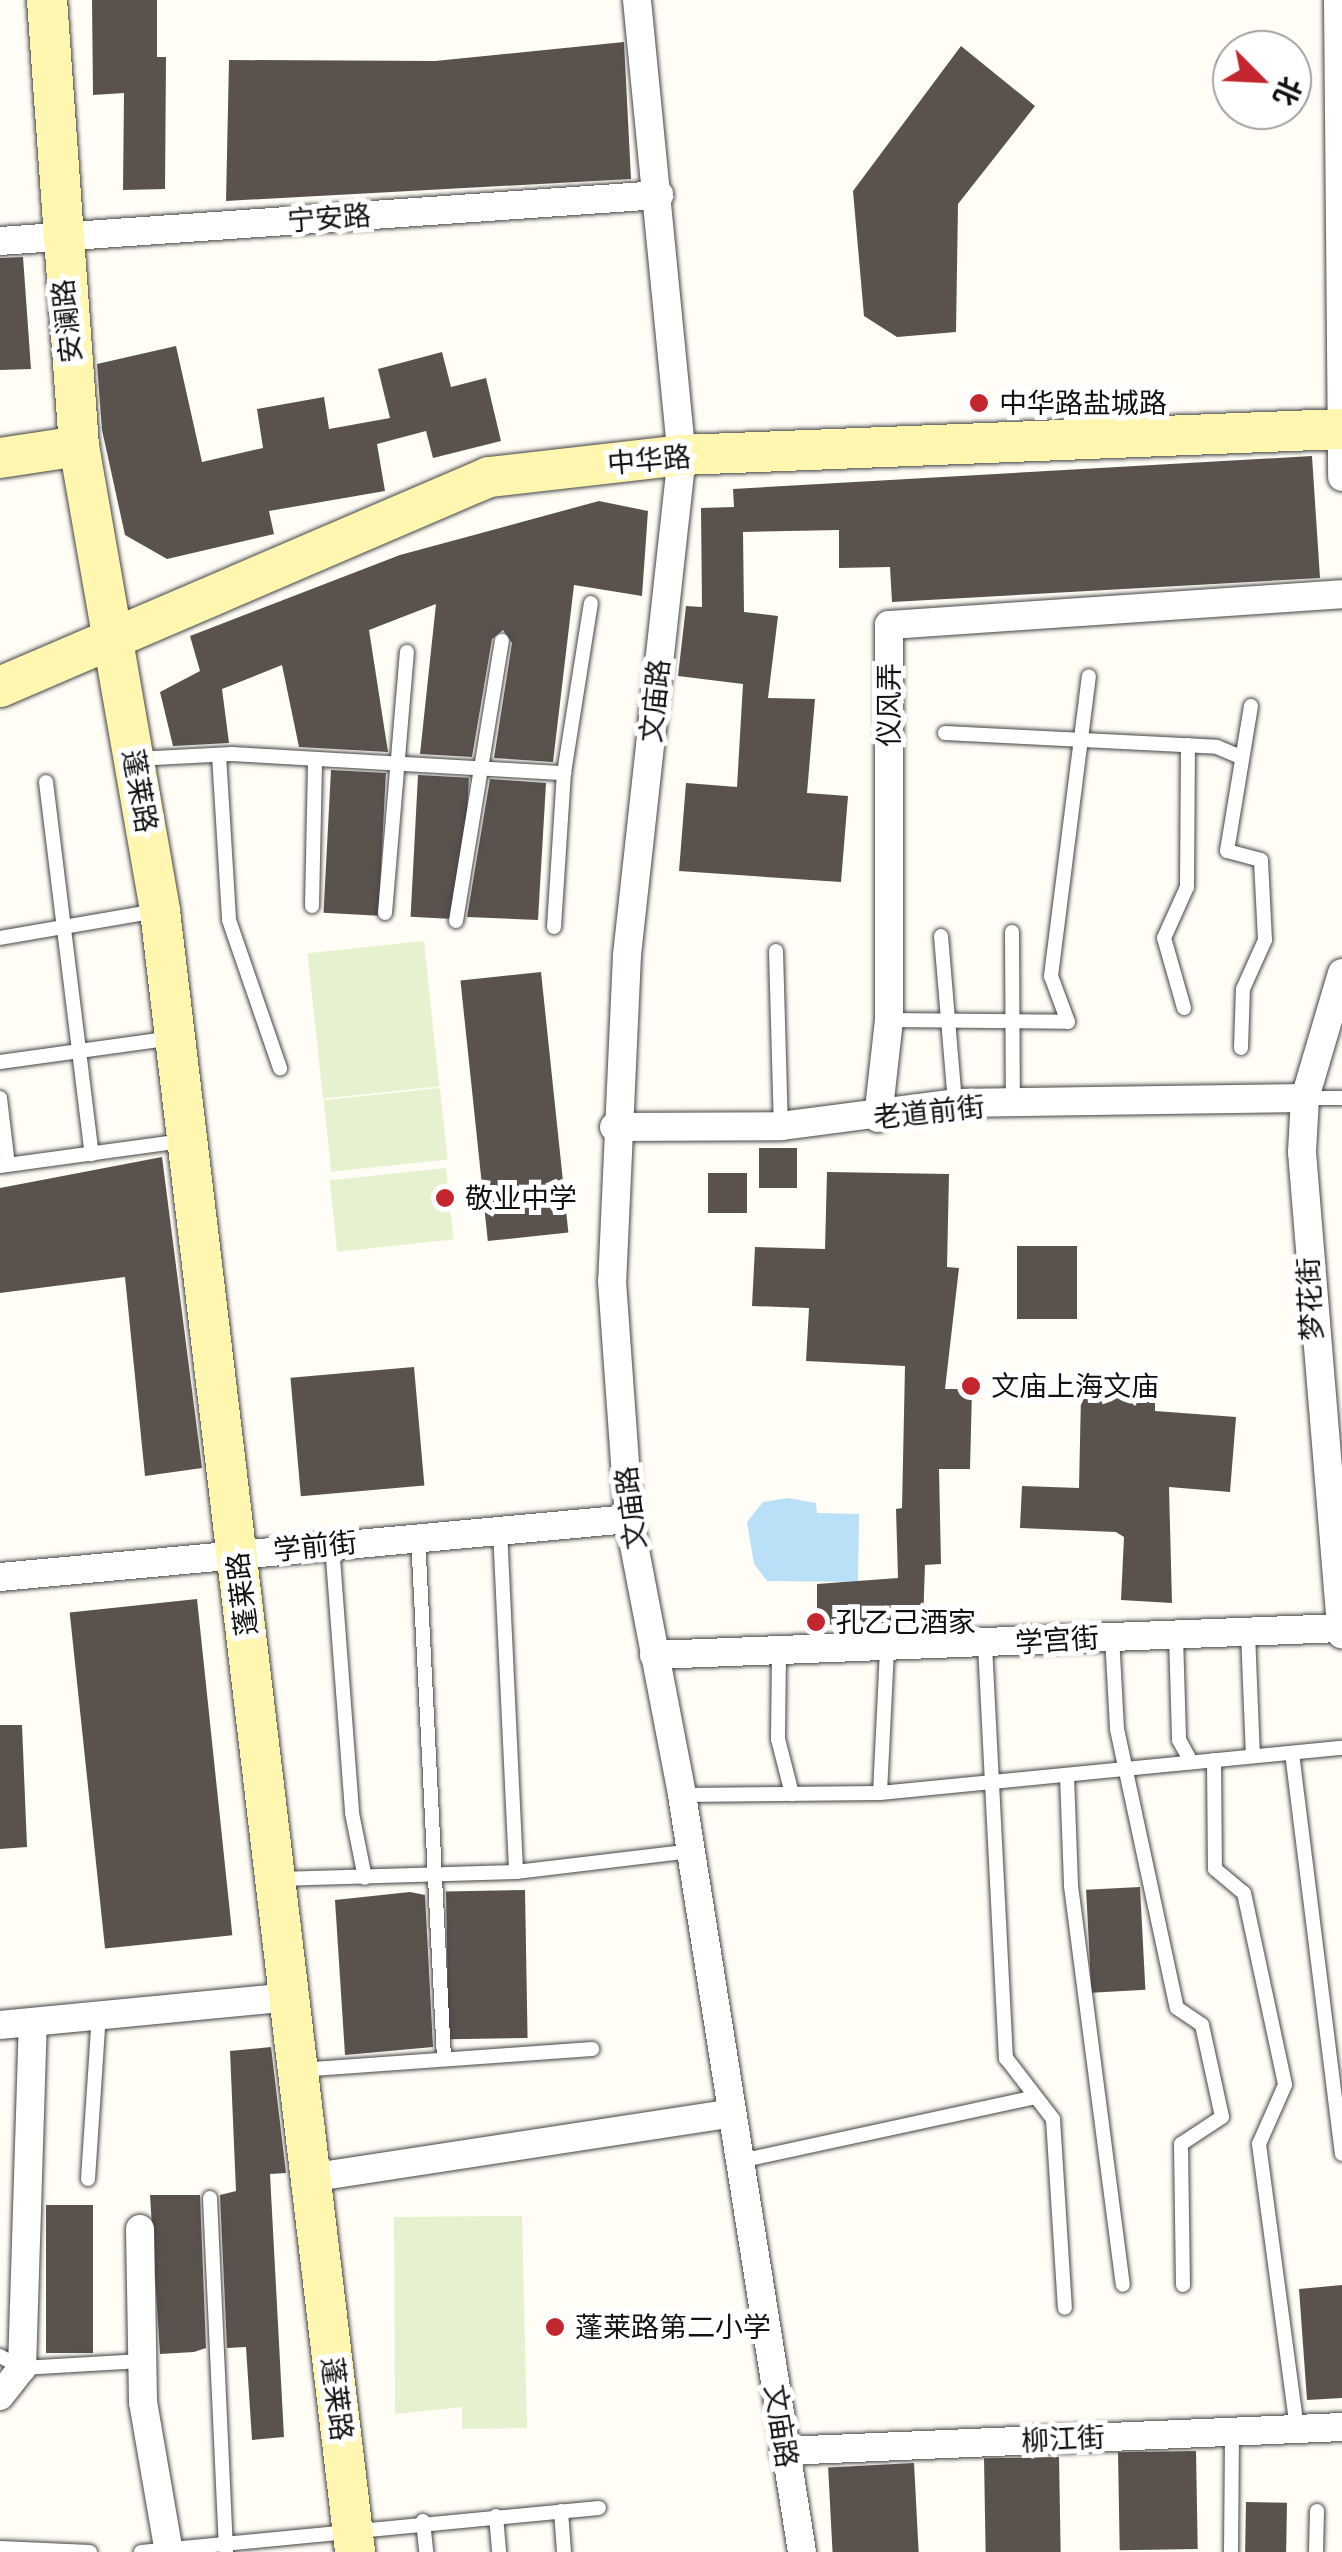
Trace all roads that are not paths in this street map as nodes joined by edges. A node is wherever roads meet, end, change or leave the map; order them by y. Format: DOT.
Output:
graph roads {
  1 [pos="47,0"];
  2 [pos="637,0"];
  3 [pos="1338,0"];
  4 [pos="659,195"];
  5 [pos="59,236"];
  6 [pos="0,241"];
  7 [pos="1340,429"];
  8 [pos="80,446"];
  9 [pos="682,455"];
  10 [pos="0,458"];
  11 [pos="1342,478"];
  12 [pos="1342,594"];
  13 [pos="591,602"];
  14 [pos="115,639"];
  15 [pos="502,641"];
  16 [pos="407,652"];
  17 [pos="1088,676"];
  18 [pos="0,688"];
  19 [pos="1252,706"];
  20 [pos="945,733"];
  21 [pos="1080,738"];
  22 [pos="1188,745"];
  23 [pos="219,755"];
  24 [pos="1240,757"];
  25 [pos="134,759"];
  26 [pos="315,759"];
  27 [pos="400,764"];
  28 [pos="478,768"];
  29 [pos="564,773"];
  30 [pos="46,782"];
  31 [pos="312,906"];
  32 [pos="160,911"];
  33 [pos="385,913"];
  34 [pos="456,921"];
  35 [pos="64,927"];
  36 [pos="554,927"];
  37 [pos="1012,932"];
  38 [pos="941,936"];
  39 [pos="0,938"];
  40 [pos="776,951"];
  41 [pos="1342,974"];
  42 [pos="1184,1008"];
  43 [pos="890,1020"];
  44 [pos="948,1020"];
  45 [pos="1009,1021"];
  46 [pos="176,1038"];
  47 [pos="1241,1048"];
  48 [pos="80,1051"];
  49 [pos="0,1062"];
  50 [pos="280,1068"];
  51 [pos="0,1098"];
  52 [pos="1305,1098"];
  53 [pos="1342,1098"];
  54 [pos="956,1103"];
  55 [pos="1014,1104"];
  56 [pos="878,1118"];
  57 [pos="782,1126"];
  58 [pos="614,1128"];
  59 [pos="188,1140"];
  60 [pos="92,1154"];
  61 [pos="4,1166"];
  62 [pos="1328,1361"];
  63 [pos="1339,1511"];
  64 [pos="630,1519"];
  65 [pos="500,1530"];
  66 [pos="418,1536"];
  67 [pos="332,1545"];
  68 [pos="238,1554"];
  69 [pos="0,1577"];
  70 [pos="1342,1630"];
  71 [pos="1248,1633"];
  72 [pos="1112,1636"];
  73 [pos="1176,1636"];
  74 [pos="986,1645"];
  75 [pos="887,1648"];
  76 [pos="779,1654"];
  77 [pos="654,1656"];
  78 [pos="1342,1748"];
  79 [pos="1292,1753"];
  80 [pos="1254,1756"];
  81 [pos="1214,1760"];
  82 [pos="1191,1762"];
  83 [pos="1128,1768"];
  84 [pos="1067,1775"];
  85 [pos="991,1782"];
  86 [pos="880,1792"];
  87 [pos="792,1794"];
  88 [pos="682,1795"];
  89 [pos="691,1851"];
  90 [pos="516,1872"];
  91 [pos="434,1874"];
  92 [pos="365,1878"];
  93 [pos="276,1879"];
  94 [pos="290,1996"];
  95 [pos="100,2015"];
  96 [pos="34,2022"];
  97 [pos="0,2025"];
  98 [pos="592,2049"];
  99 [pos="444,2059"];
  100 [pos="298,2070"];
  101 [pos="1036,2097"];
  102 [pos="732,2113"];
  103 [pos="1342,2154"];
  104 [pos="740,2162"];
  105 [pos="309,2178"];
  106 [pos="88,2179"];
  107 [pos="210,2198"];
  108 [pos="140,2229"];
  109 [pos="1183,2284"];
  110 [pos="1124,2285"];
  111 [pos="1065,2308"];
  112 [pos="11,2362"];
  113 [pos="142,2362"];
  114 [pos="0,2396"];
  115 [pos="1342,2426"];
  116 [pos="1297,2428"];
  117 [pos="1232,2431"];
  118 [pos="784,2451"];
  119 [pos="598,2508"];
  120 [pos="561,2511"];
  121 [pos="1317,2511"];
  122 [pos="496,2516"];
  123 [pos="422,2521"];
  124 [pos="354,2539"];
  125 [pos="276,2544"];
  126 [pos="225,2547"];
  127 [pos="0,2548"];
  128 [pos="159,2551"];
  129 [pos="90,2552"];
  130 [pos="426,2552"];
  131 [pos="498,2552"];
  132 [pos="564,2552"];
  133 [pos="802,2552"];
  134 [pos="1231,2552"];
  135 [pos="1316,2552"];
  1 -- 5 [label="street, 安澜路"];
  2 -- 4 [label="street, 文庙路"];
  3 -- 7 [label="street"];
  4 -- 5 [label="street, 宁安路"];
  4 -- 9 [label="street, 文庙路"];
  5 -- 6 [label="street, 宁安路"];
  5 -- 8 [label="street, 安澜路"];
  7 -- 9 [label="street, 中华路"];
  7 -- 11 [label="street"];
  8 -- 10 [label="street"];
  8 -- 14 [label="street, 安澜路"];
  9 -- 14 [label="street, 中华路"];
  9 -- 58 [label="street, 文庙路"];
  12 -- 43 [label="street, 仪风弄"];
  13 -- 29 [label="lane"];
  14 -- 18 [label="street, 中华路"];
  14 -- 25 [label="street, 蓬莱路"];
  15 -- 28 [label="lane"];
  16 -- 27 [label="lane"];
  17 -- 21 [label="lane"];
  19 -- 24 [label="lane"];
  20 -- 21 [label="lane"];
  21 -- 22 [label="lane"];
  21 -- 45 [label="lane"];
  22 -- 24 [label="lane"];
  22 -- 42 [label="lane"];
  23 -- 25 [label="lane"];
  23 -- 26 [label="lane"];
  23 -- 50 [label="lane"];
  24 -- 47 [label="lane"];
  25 -- 32 [label="street, 蓬莱路"];
  26 -- 27 [label="lane"];
  26 -- 31 [label="lane"];
  27 -- 28 [label="lane"];
  27 -- 33 [label="lane"];
  28 -- 29 [label="lane"];
  28 -- 34 [label="lane"];
  29 -- 36 [label="lane"];
  30 -- 35 [label="lane"];
  32 -- 35 [label="lane"];
  32 -- 46 [label="street, 蓬莱路"];
  35 -- 39 [label="lane"];
  35 -- 48 [label="lane"];
  37 -- 45 [label="lane"];
  38 -- 44 [label="lane"];
  40 -- 57 [label="lane"];
  41 -- 52 [label="street, 梦花街"];
  43 -- 44 [label="lane"];
  43 -- 56 [label="street, 仪风弄"];
  44 -- 45 [label="lane"];
  44 -- 54 [label="lane"];
  45 -- 55 [label="lane"];
  46 -- 48 [label="lane"];
  46 -- 59 [label="street, 蓬莱路"];
  48 -- 49 [label="lane"];
  48 -- 60 [label="lane"];
  51 -- 61 [label="lane"];
  52 -- 53 [label="lane"];
  52 -- 55 [label="street, 老道前街"];
  52 -- 62 [label="street, 梦花街"];
  54 -- 55 [label="street, 老道前街"];
  54 -- 56 [label="street, 老道前街"];
  56 -- 57 [label="street, 老道前街"];
  57 -- 58 [label="street, 老道前街"];
  58 -- 64 [label="street, 文庙路"];
  59 -- 60 [label="lane"];
  59 -- 68 [label="street, 蓬莱路"];
  60 -- 61 [label="lane"];
  62 -- 63 [label="street, 梦花街"];
  63 -- 70 [label="street, 梦花街"];
  64 -- 65 [label="street, 学前街"];
  64 -- 77 [label="street, 文庙路"];
  65 -- 66 [label="street, 学前街"];
  65 -- 90 [label="lane"];
  66 -- 67 [label="street, 学前街"];
  66 -- 91 [label="lane"];
  67 -- 68 [label="street, 学前街"];
  67 -- 92 [label="lane"];
  68 -- 69 [label="street, 学前街"];
  68 -- 93 [label="street, 蓬莱路"];
  70 -- 71 [label="street, 学宫街"];
  71 -- 73 [label="street, 学宫街"];
  71 -- 80 [label="lane"];
  72 -- 73 [label="street, 学宫街"];
  72 -- 74 [label="street, 学宫街"];
  72 -- 83 [label="lane"];
  73 -- 82 [label="lane"];
  74 -- 75 [label="street, 学宫街"];
  74 -- 85 [label="lane"];
  75 -- 76 [label="street, 学宫街"];
  75 -- 86 [label="lane"];
  76 -- 77 [label="street, 学宫街"];
  76 -- 87 [label="lane"];
  77 -- 88 [label="street, 文庙路"];
  78 -- 79 [label="lane"];
  79 -- 80 [label="lane"];
  79 -- 103 [label="lane"];
  80 -- 81 [label="lane"];
  81 -- 82 [label="lane"];
  81 -- 116 [label="lane"];
  82 -- 83 [label="lane"];
  83 -- 84 [label="lane"];
  83 -- 109 [label="lane"];
  84 -- 85 [label="lane"];
  84 -- 110 [label="lane"];
  85 -- 86 [label="lane"];
  85 -- 101 [label="lane"];
  86 -- 87 [label="lane"];
  87 -- 88 [label="lane"];
  88 -- 89 [label="street, 文庙路"];
  89 -- 90 [label="lane"];
  89 -- 102 [label="street, 文庙路"];
  90 -- 91 [label="lane"];
  91 -- 92 [label="lane"];
  91 -- 99 [label="lane"];
  92 -- 93 [label="lane"];
  93 -- 94 [label="street, 蓬莱路"];
  94 -- 95 [label="street"];
  94 -- 100 [label="street, 蓬莱路"];
  95 -- 96 [label="street"];
  95 -- 106 [label="lane"];
  96 -- 97 [label="street"];
  96 -- 112 [label="street"];
  98 -- 99 [label="lane"];
  99 -- 100 [label="lane"];
  100 -- 105 [label="street, 蓬莱路"];
  101 -- 104 [label="lane"];
  101 -- 111 [label="lane"];
  102 -- 104 [label="street, 文庙路"];
  102 -- 105 [label="street"];
  104 -- 118 [label="street, 文庙路"];
  105 -- 124 [label="street, 蓬莱路"];
  107 -- 126 [label="lane"];
  108 -- 113 [label="street"];
  112 -- 113 [label="lane"];
  112 -- 114 [label="street"];
  113 -- 128 [label="street"];
  115 -- 116 [label="street, 柳江街"];
  116 -- 117 [label="street, 柳江街"];
  117 -- 118 [label="street, 柳江街"];
  117 -- 134 [label="lane"];
  118 -- 133 [label="street, 文庙路"];
  119 -- 120 [label="lane"];
  120 -- 122 [label="lane"];
  120 -- 132 [label="lane"];
  121 -- 135 [label="lane"];
  122 -- 123 [label="lane"];
  122 -- 131 [label="lane"];
  123 -- 124 [label="lane"];
  123 -- 130 [label="lane"];
  124 -- 125 [label="lane"];
  125 -- 126 [label="lane"];
  126 -- 128 [label="lane"];
  127 -- 129 [label="lane"];
}
